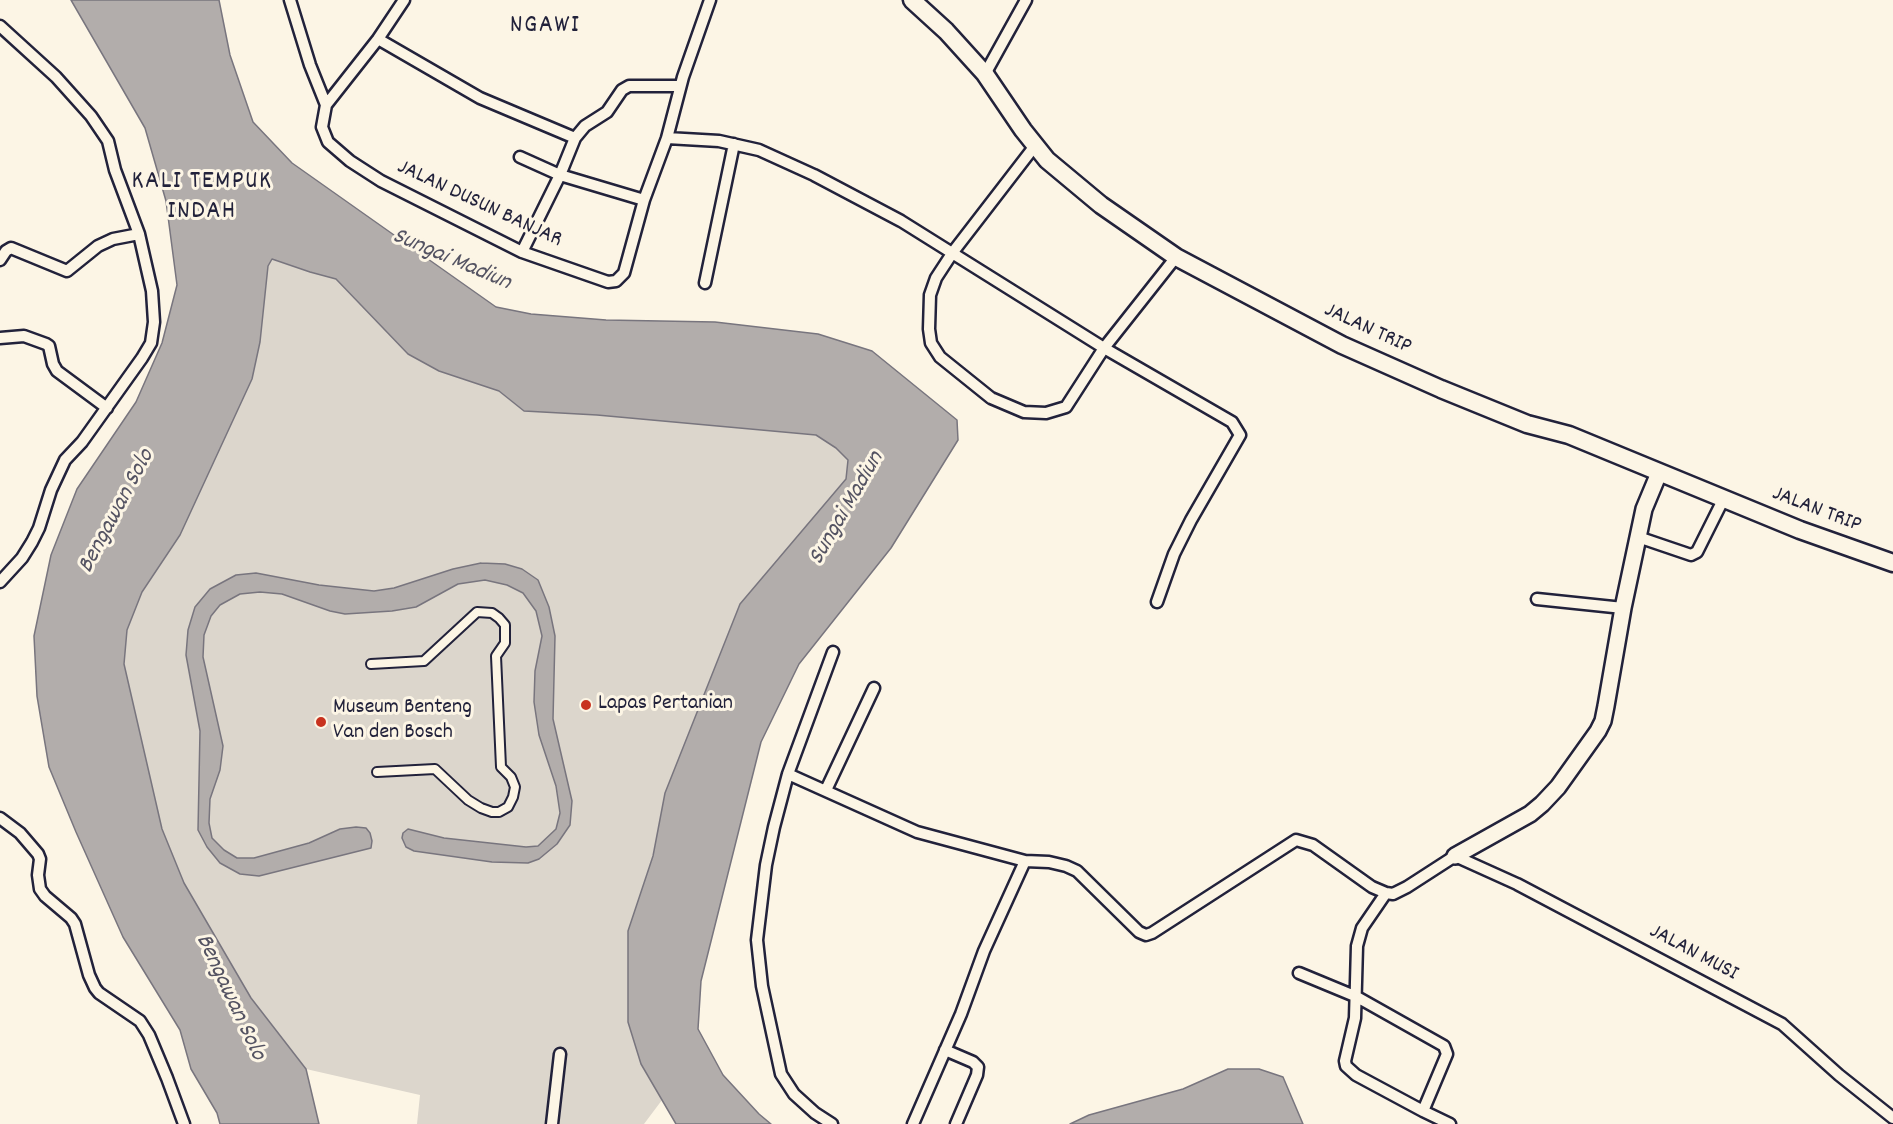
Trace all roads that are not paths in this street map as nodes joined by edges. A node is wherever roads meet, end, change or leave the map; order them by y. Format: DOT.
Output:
graph roads {
  1 [pos="290,0"];
  2 [pos="404,0"];
  3 [pos="710,0"];
  4 [pos="912,0"];
  5 [pos="1026,0"];
  6 [pos="0,26"];
  7 [pos="378,39"];
  8 [pos="985,74"];
  9 [pos="680,87"];
  10 [pos="326,105"];
  11 [pos="575,138"];
  12 [pos="667,138"];
  13 [pos="734,144"];
  14 [pos="1034,147"];
  15 [pos="520,157"];
  16 [pos="560,175"];
  17 [pos="644,200"];
  18 [pos="139,234"];
  19 [pos="522,252"];
  20 [pos="953,252"];
  21 [pos="1176,257"];
  22 [pos="0,260"];
  23 [pos="705,283"];
  24 [pos="0,338"];
  25 [pos="1104,348"];
  26 [pos="107,408"];
  27 [pos="1659,472"];
  28 [pos="1724,498"];
  29 [pos="1638,537"];
  30 [pos="1893,563"];
  31 [pos="0,582"];
  32 [pos="1537,599"];
  33 [pos="1157,602"];
  34 [pos="1623,608"];
  35 [pos="833,652"];
  36 [pos="371,664"];
  37 [pos="874,688"];
  38 [pos="377,772"];
  39 [pos="788,774"];
  40 [pos="826,790"];
  41 [pos="0,818"];
  42 [pos="1455,856"];
  43 [pos="1025,861"];
  44 [pos="1386,893"];
  45 [pos="1299,973"];
  46 [pos="1357,997"];
  47 [pos="945,1050"];
  48 [pos="560,1054"];
  49 [pos="1423,1112"];
  50 [pos="1893,1118"];
  51 [pos="184,1124"];
  52 [pos="552,1124"];
  53 [pos="832,1124"];
  54 [pos="913,1124"];
  55 [pos="956,1124"];
  56 [pos="1450,1124"];
  1 -- 10 [label="street, JALAN DUSUN BANJAR"];
  2 -- 7 [label="street"];
  3 -- 9 [label="street, JALAN DUSUN BANJAR"];
  4 -- 8 [label="highway, JALAN TRIP"];
  5 -- 8 [label="street"];
  6 -- 18 [label="street"];
  7 -- 10 [label="street"];
  7 -- 11 [label="street"];
  8 -- 14 [label="highway, JALAN TRIP"];
  9 -- 11 [label="street"];
  9 -- 12 [label="street, JALAN DUSUN BANJAR"];
  10 -- 19 [label="street, JALAN DUSUN BANJAR"];
  11 -- 16 [label="street"];
  12 -- 13 [label="street"];
  12 -- 17 [label="street, JALAN DUSUN BANJAR"];
  13 -- 20 [label="street"];
  13 -- 23 [label="street"];
  14 -- 20 [label="street"];
  14 -- 21 [label="highway, JALAN TRIP"];
  15 -- 16 [label="street"];
  16 -- 17 [label="street"];
  16 -- 19 [label="street"];
  17 -- 19 [label="street, JALAN DUSUN BANJAR"];
  18 -- 22 [label="street"];
  18 -- 26 [label="street"];
  20 -- 25 [label="street"];
  20 -- 25 [label="street"];
  21 -- 25 [label="street"];
  21 -- 27 [label="highway, JALAN TRIP"];
  24 -- 26 [label="street"];
  25 -- 33 [label="street"];
  26 -- 31 [label="street"];
  27 -- 28 [label="highway, JALAN TRIP"];
  27 -- 29 [label="main road"];
  28 -- 29 [label="street"];
  28 -- 30 [label="highway, JALAN TRIP"];
  29 -- 34 [label="main road"];
  32 -- 34 [label="street"];
  34 -- 42 [label="main road"];
  35 -- 39 [label="street"];
  36 -- 38 [label="street"];
  37 -- 40 [label="street"];
  39 -- 40 [label="street"];
  39 -- 53 [label="street"];
  40 -- 43 [label="street"];
  41 -- 51 [label="street"];
  42 -- 44 [label="street"];
  42 -- 50 [label="street, JALAN MUSI"];
  43 -- 44 [label="street"];
  43 -- 47 [label="street"];
  44 -- 46 [label="street"];
  45 -- 46 [label="street"];
  46 -- 49 [label="street"];
  46 -- 49 [label="street"];
  47 -- 54 [label="street"];
  47 -- 55 [label="street"];
  48 -- 52 [label="street"];
  49 -- 56 [label="street"];
}
